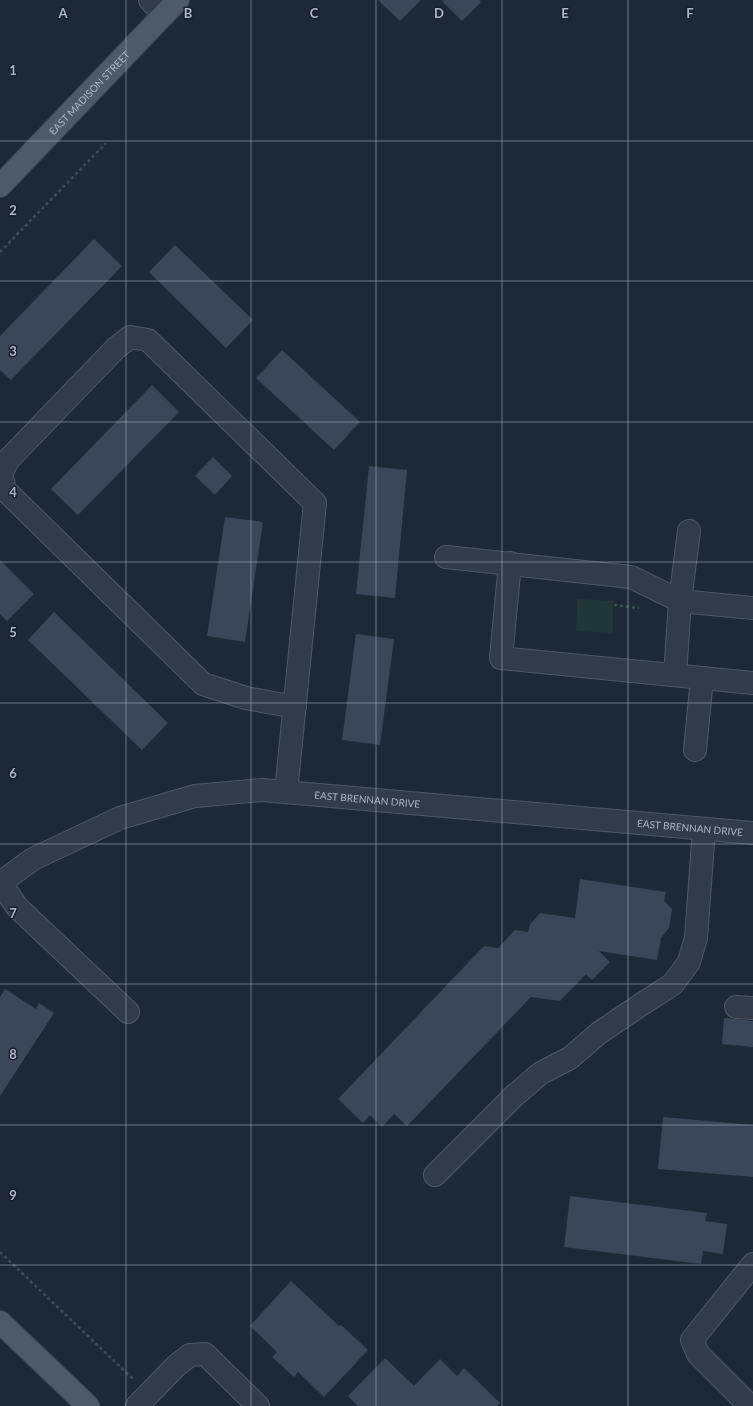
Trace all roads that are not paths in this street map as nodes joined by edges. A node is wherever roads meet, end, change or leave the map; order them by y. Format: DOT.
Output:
graph roads {
  1 [pos="164,5"];
  2 [pos="0,186"];
  3 [pos="689,531"];
  4 [pos="446,557"];
  5 [pos="510,563"];
  6 [pos="680,601"];
  7 [pos="753,608"];
  8 [pos="675,675"];
  9 [pos="702,678"];
  10 [pos="753,683"];
  11 [pos="295,707"];
  12 [pos="695,750"];
  13 [pos="286,792"];
  14 [pos="704,829"];
  15 [pos="753,833"];
  16 [pos="1,883"];
  17 [pos="128,1012"];
  18 [pos="435,1175"];
  19 [pos="753,1264"];
  20 [pos="0,1322"];
  21 [pos="143,1400"];
  22 [pos="88,1406"];
  23 [pos="258,1406"];
  24 [pos="750,1406"];
  1 -- 2 [label="main road, EAST MADISON STREET"];
  3 -- 6 [label="street"];
  4 -- 5 [label="street"];
  5 -- 6 [label="street"];
  5 -- 8 [label="street"];
  6 -- 7 [label="street"];
  6 -- 8 [label="street"];
  8 -- 9 [label="street"];
  9 -- 10 [label="street"];
  9 -- 12 [label="street"];
  11 -- 11 [label="street"];
  11 -- 13 [label="street"];
  13 -- 14 [label="street, EAST BRENNAN DRIVE"];
  13 -- 16 [label="street, EAST BRENNAN DRIVE"];
  14 -- 15 [label="street, EAST BRENNAN DRIVE"];
  14 -- 18 [label="street"];
  16 -- 17 [label="street"];
  19 -- 24 [label="street"];
  20 -- 22 [label="main road"];
  21 -- 23 [label="street"];
}
